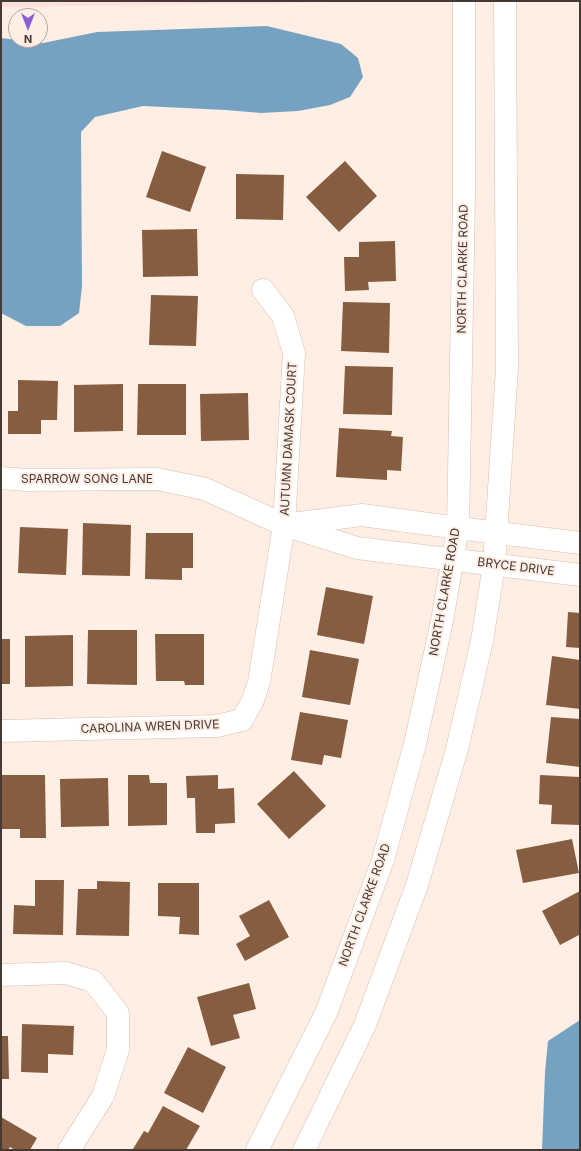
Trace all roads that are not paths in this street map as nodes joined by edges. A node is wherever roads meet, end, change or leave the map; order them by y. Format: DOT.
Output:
graph roads {
  1 [pos="464,1"];
  2 [pos="505,1"];
  3 [pos="263,290"];
  4 [pos="1,478"];
  5 [pos="362,515"];
  6 [pos="284,524"];
  7 [pos="458,528"];
  8 [pos="496,533"];
  9 [pos="580,543"];
  10 [pos="357,548"];
  11 [pos="453,560"];
  12 [pos="494,565"];
  13 [pos="580,575"];
  14 [pos="1,731"];
  15 [pos="1,975"];
  16 [pos="69,1150"];
  17 [pos="257,1150"];
  18 [pos="304,1150"];
  1 -- 7 [label="street, NORTH CLARKE ROAD"];
  2 -- 8 [label="street"];
  3 -- 6 [label="street, AUTUMN DAMASK COURT"];
  4 -- 6 [label="street, SPARROW SONG LANE"];
  5 -- 6 [label="street"];
  5 -- 7 [label="street"];
  5 -- 10 [label="street"];
  6 -- 10 [label="street, SPARROW SONG LANE"];
  6 -- 14 [label="street, CAROLINA WREN DRIVE"];
  7 -- 8 [label="street"];
  7 -- 11 [label="street, NORTH CLARKE ROAD"];
  8 -- 9 [label="street"];
  8 -- 12 [label="street"];
  10 -- 11 [label="street, SPARROW SONG LANE"];
  11 -- 12 [label="street, BRYCE DRIVE"];
  11 -- 17 [label="street, NORTH CLARKE ROAD"];
  12 -- 13 [label="street, BRYCE DRIVE"];
  12 -- 18 [label="street"];
  15 -- 16 [label="street"];
}
